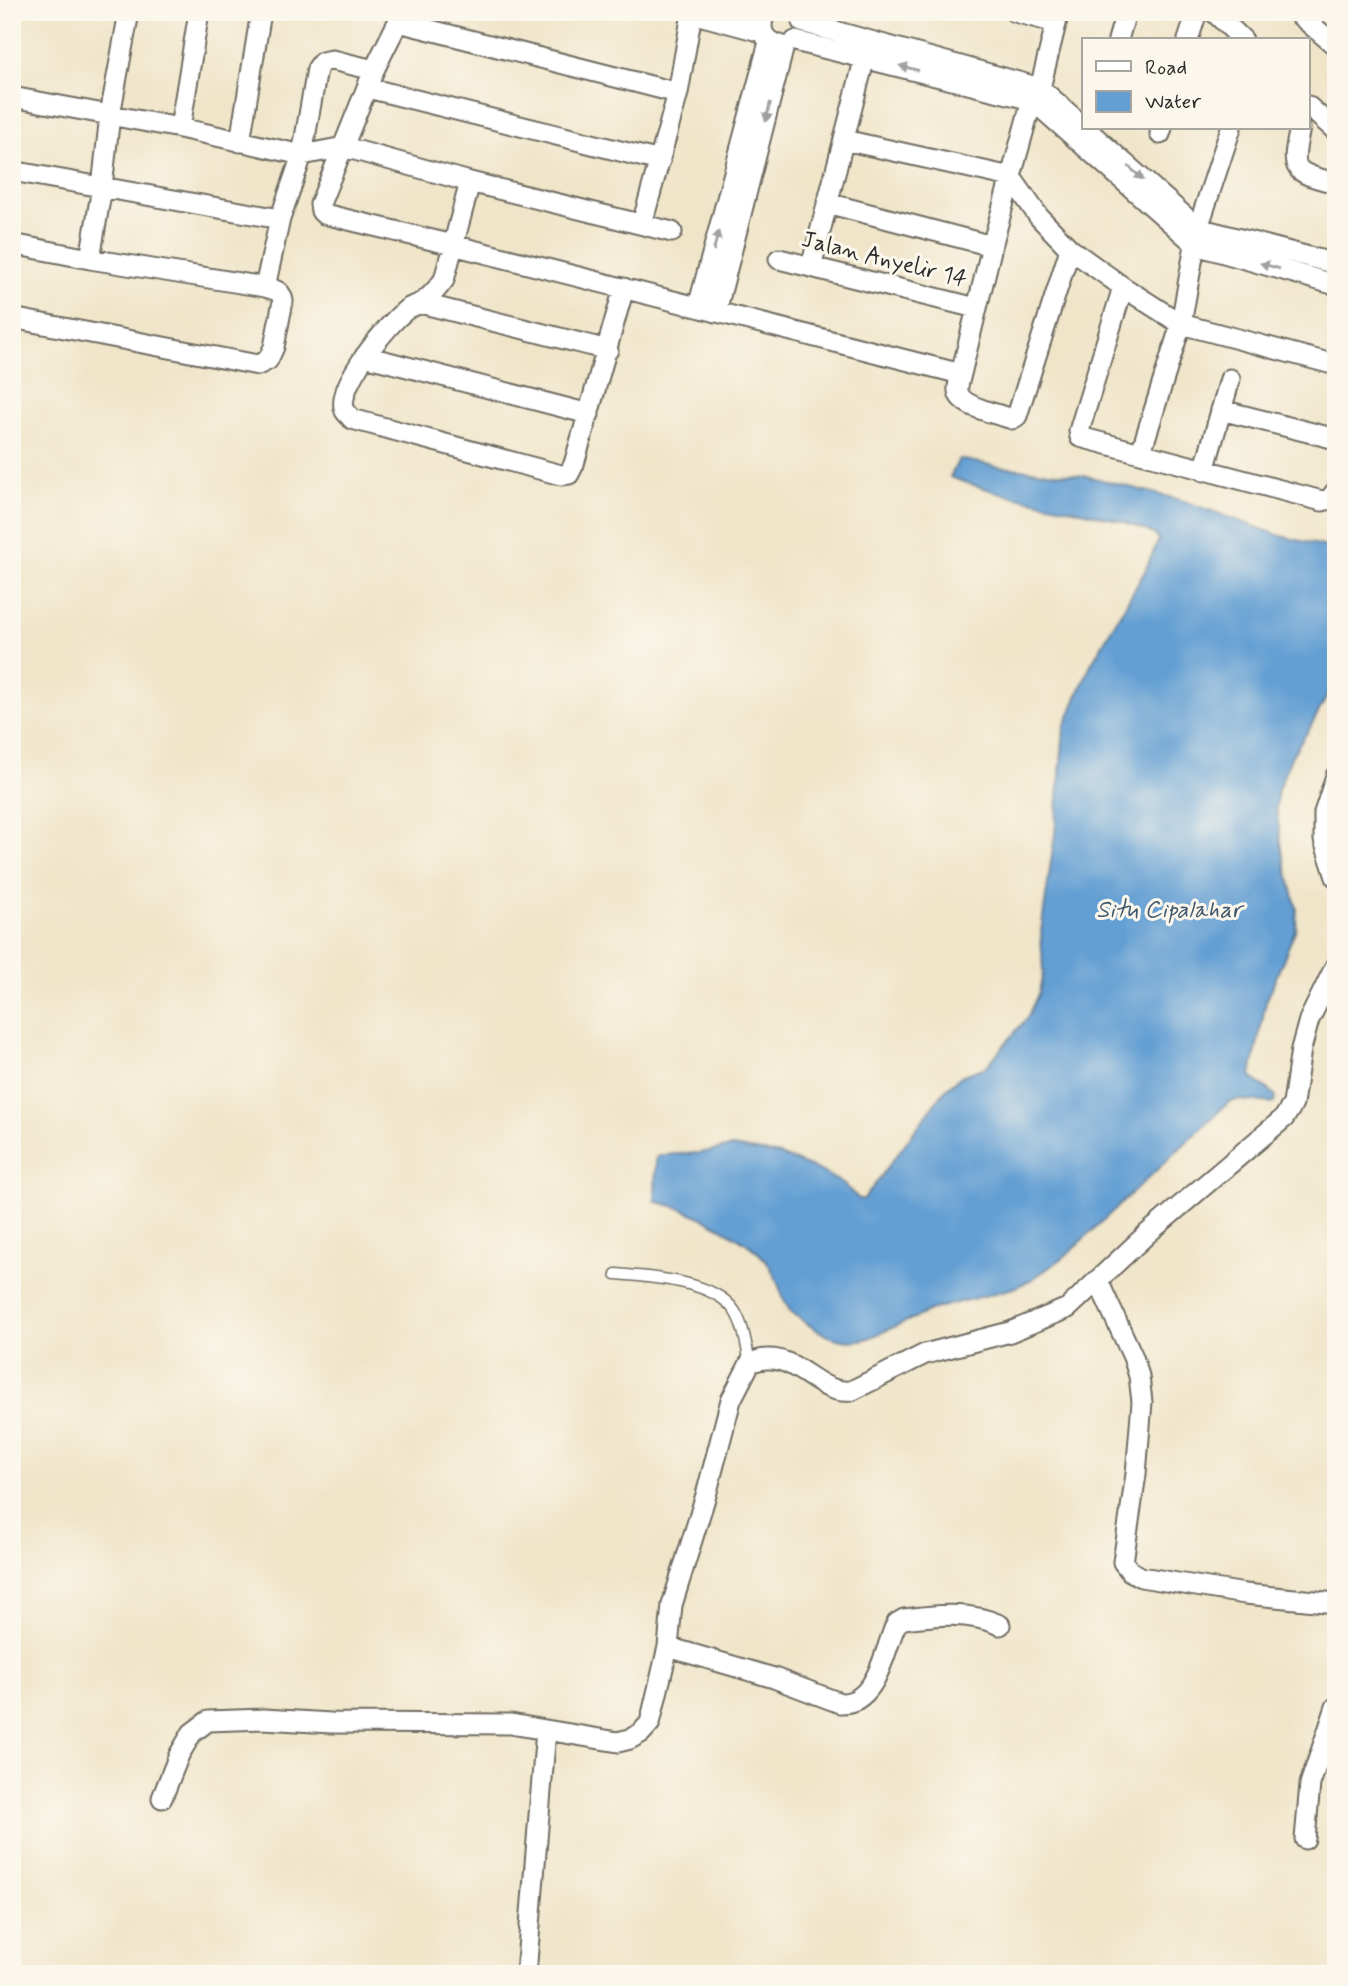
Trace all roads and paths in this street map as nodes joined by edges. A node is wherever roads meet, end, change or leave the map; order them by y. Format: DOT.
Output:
graph roads {
  1 [pos="129,12"];
  2 [pos="199,12"];
  3 [pos="261,12"];
  4 [pos="1015,12"];
  5 [pos="1126,12"];
  6 [pos="1197,12"];
  7 [pos="1214,12"];
  8 [pos="690,13"];
  9 [pos="1300,14"];
  10 [pos="401,17"];
  11 [pos="799,17"];
  12 [pos="1058,18"];
  13 [pos="772,28"];
  14 [pos="1119,38"];
  15 [pos="1189,38"];
  16 [pos="1241,38"];
  17 [pos="1336,46"];
  18 [pos="865,57"];
  19 [pos="371,79"];
  20 [pos="678,93"];
  21 [pos="1036,94"];
  22 [pos="12,97"];
  23 [pos="1310,108"];
  24 [pos="110,115"];
  25 [pos="1082,126"];
  26 [pos="180,128"];
  27 [pos="1087,130"];
  28 [pos="1230,130"];
  29 [pos="1300,130"];
  30 [pos="1336,131"];
  31 [pos="844,140"];
  32 [pos="240,142"];
  33 [pos="344,147"];
  34 [pos="302,155"];
  35 [pos="660,161"];
  36 [pos="12,171"];
  37 [pos="1011,177"];
  38 [pos="470,181"];
  39 [pos="1336,183"];
  40 [pos="102,187"];
  41 [pos="827,203"];
  42 [pos="280,219"];
  43 [pos="642,224"];
  44 [pos="673,232"];
  45 [pos="1197,237"];
  46 [pos="12,244"];
  47 [pos="453,244"];
  48 [pos="992,246"];
  49 [pos="1070,248"];
  50 [pos="90,259"];
  51 [pos="779,259"];
  52 [pos="1336,264"];
  53 [pos="811,267"];
  54 [pos="1336,285"];
  55 [pos="265,287"];
  56 [pos="1123,287"];
  57 [pos="624,288"];
  58 [pos="420,303"];
  59 [pos="976,308"];
  60 [pos="707,309"];
  61 [pos="12,318"];
  62 [pos="1181,324"];
  63 [pos="608,351"];
  64 [pos="365,356"];
  65 [pos="1336,365"];
  66 [pos="961,374"];
  67 [pos="1230,379"];
  68 [pos="1221,410"];
  69 [pos="589,414"];
  70 [pos="1336,439"];
  71 [pos="1141,452"];
  72 [pos="1204,471"];
  73 [pos="1336,491"];
  74 [pos="1336,776"];
  75 [pos="1336,877"];
  76 [pos="1336,965"];
  77 [pos="616,1274"];
  78 [pos="1098,1281"];
  79 [pos="750,1363"];
  80 [pos="1336,1603"];
  81 [pos="1000,1625"];
  82 [pos="668,1647"];
  83 [pos="1336,1707"];
  84 [pos="546,1730"];
  85 [pos="162,1798"];
  86 [pos="1305,1839"];
  87 [pos="526,1974"];
  1 -- 24 [label="street"];
  2 -- 26 [label="street"];
  3 -- 32 [label="street"];
  4 -- 12 [label="street"];
  5 -- 14 [label="street"];
  6 -- 15 [label="street"];
  7 -- 16 [label="street"];
  8 -- 13 [label="street"];
  8 -- 20 [label="street"];
  9 -- 17 [label="street"];
  10 -- 19 [label="street"];
  10 -- 20 [label="street"];
  11 -- 13 [label="street"];
  11 -- 21 [label="street"];
  12 -- 21 [label="street"];
  13 -- 18 [label="street"];
  13 -- 60 [label="street"];
  21 -- 18 [label="street, one-way"];
  18 -- 31 [label="street"];
  19 -- 33 [label="street"];
  19 -- 34 [label="street"];
  19 -- 35 [label="street"];
  20 -- 35 [label="street"];
  21 -- 25 [label="street"];
  21 -- 37 [label="street"];
  21 -- 45 [label="street"];
  22 -- 24 [label="street"];
  23 -- 30 [label="street"];
  24 -- 26 [label="street"];
  24 -- 40 [label="street"];
  26 -- 32 [label="street"];
  27 -- 45 [label="street, one-way"];
  28 -- 45 [label="street"];
  29 -- 39 [label="street"];
  31 -- 37 [label="street"];
  31 -- 41 [label="street"];
  32 -- 34 [label="street"];
  33 -- 34 [label="street"];
  33 -- 38 [label="street"];
  33 -- 47 [label="street"];
  34 -- 42 [label="street"];
  35 -- 43 [label="street"];
  36 -- 40 [label="street"];
  37 -- 48 [label="street"];
  37 -- 49 [label="street"];
  38 -- 43 [label="street"];
  38 -- 47 [label="street"];
  40 -- 42 [label="street"];
  40 -- 50 [label="street"];
  41 -- 48 [label="street"];
  41 -- 53 [label="street"];
  42 -- 55 [label="street"];
  43 -- 44 [label="street"];
  45 -- 52 [label="street"];
  54 -- 45 [label="street, one-way"];
  45 -- 62 [label="street"];
  46 -- 50 [label="street"];
  47 -- 57 [label="street"];
  47 -- 58 [label="street"];
  48 -- 59 [label="street"];
  49 -- 56 [label="street"];
  49 -- 66 [label="street"];
  50 -- 55 [label="street"];
  51 -- 53 [label="street, Jalan Anyelir 14"];
  53 -- 59 [label="street, Jalan Anyelir 14"];
  55 -- 61 [label="street"];
  56 -- 62 [label="street"];
  56 -- 71 [label="street"];
  57 -- 60 [label="street"];
  57 -- 63 [label="street"];
  58 -- 63 [label="street"];
  58 -- 64 [label="street"];
  59 -- 66 [label="street"];
  60 -- 66 [label="street"];
  62 -- 65 [label="street"];
  62 -- 71 [label="street"];
  63 -- 69 [label="street"];
  64 -- 69 [label="street"];
  64 -- 69 [label="street"];
  67 -- 68 [label="street"];
  68 -- 70 [label="street"];
  68 -- 72 [label="street"];
  71 -- 72 [label="street"];
  72 -- 73 [label="street"];
  74 -- 75 [label="street"];
  76 -- 78 [label="street"];
  77 -- 79 [label="lane"];
  78 -- 79 [label="street"];
  78 -- 80 [label="street"];
  79 -- 82 [label="street"];
  81 -- 82 [label="street"];
  82 -- 84 [label="street"];
  83 -- 86 [label="street"];
  84 -- 85 [label="street"];
  84 -- 87 [label="street"];
}
